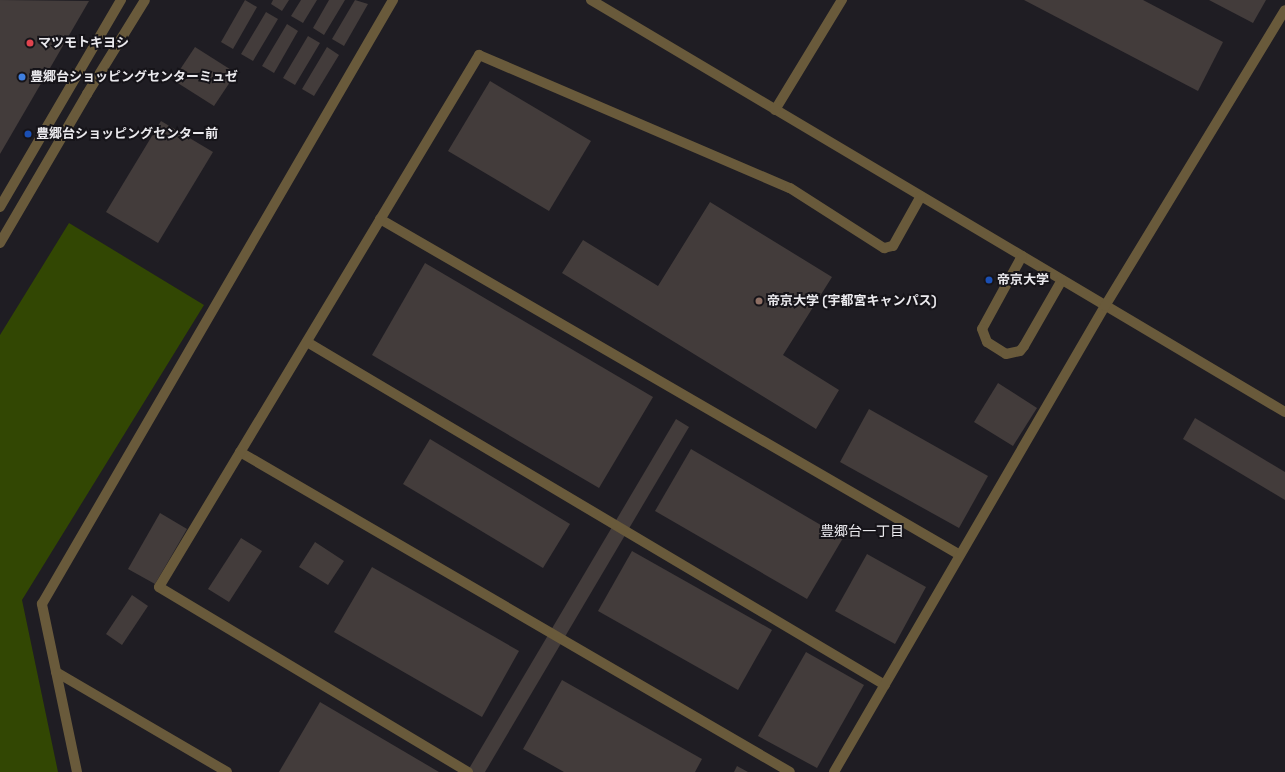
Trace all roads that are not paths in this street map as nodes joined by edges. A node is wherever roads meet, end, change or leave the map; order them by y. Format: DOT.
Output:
graph roads {
  1 [pos="121,0"];
  2 [pos="145,0"];
  3 [pos="393,0"];
  4 [pos="591,0"];
  5 [pos="842,0"];
  6 [pos="1285,10"];
  7 [pos="776,110"];
  8 [pos="921,196"];
  9 [pos="0,207"];
  10 [pos="380,219"];
  11 [pos="0,243"];
  12 [pos="1022,256"];
  13 [pos="1062,280"];
  14 [pos="1105,306"];
  15 [pos="307,342"];
  16 [pos="1285,412"];
  17 [pos="240,452"];
  18 [pos="960,555"];
  19 [pos="56,672"];
  20 [pos="885,685"];
  21 [pos="77,772"];
  22 [pos="227,772"];
  23 [pos="468,772"];
  24 [pos="790,772"];
  25 [pos="834,772"];
  1 -- 9 [label="street"];
  2 -- 11 [label="street"];
  3 -- 19 [label="street"];
  4 -- 7 [label="street"];
  5 -- 7 [label="street"];
  6 -- 14 [label="street"];
  7 -- 8 [label="street"];
  8 -- 10 [label="street"];
  8 -- 12 [label="street"];
  10 -- 15 [label="street"];
  10 -- 18 [label="street"];
  12 -- 13 [label="street"];
  12 -- 13 [label="street"];
  13 -- 14 [label="street"];
  14 -- 16 [label="street"];
  14 -- 18 [label="street"];
  15 -- 17 [label="street"];
  15 -- 20 [label="street"];
  17 -- 23 [label="street"];
  17 -- 24 [label="street"];
  18 -- 20 [label="street"];
  19 -- 21 [label="street"];
  19 -- 22 [label="street"];
  20 -- 25 [label="street"];
}
